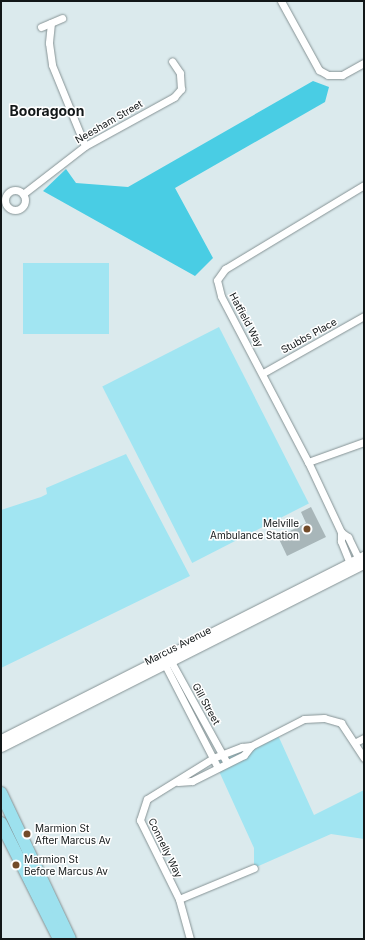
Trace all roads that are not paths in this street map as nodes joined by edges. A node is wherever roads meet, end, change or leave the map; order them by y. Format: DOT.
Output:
graph roads {
  1 [pos="281,1"];
  2 [pos="62,18"];
  3 [pos="51,22"];
  4 [pos="41,27"];
  5 [pos="172,60"];
  6 [pos="364,63"];
  7 [pos="85,146"];
  8 [pos="364,185"];
  9 [pos="23,194"];
  10 [pos="3,202"];
  11 [pos="364,316"];
  12 [pos="263,373"];
  13 [pos="364,442"];
  14 [pos="308,462"];
  15 [pos="358,562"];
  16 [pos="166,660"];
  17 [pos="1,738"];
  18 [pos="364,738"];
  19 [pos="356,742"];
  20 [pos="250,746"];
  21 [pos="1,747"];
  22 [pos="223,754"];
  23 [pos="214,758"];
  24 [pos="364,758"];
  25 [pos="227,763"];
  26 [pos="218,768"];
  27 [pos="178,782"];
  28 [pos="1,793"];
  29 [pos="1,823"];
  30 [pos="254,868"];
  31 [pos="180,899"];
  32 [pos="59,939"];
  33 [pos="70,939"];
  34 [pos="190,939"];
  1 -- 6 [label="street"];
  2 -- 3 [label="street"];
  3 -- 4 [label="street"];
  3 -- 7 [label="street"];
  5 -- 7 [label="street, Neesham Street"];
  7 -- 9 [label="street, Neesham Street"];
  8 -- 12 [label="street, Hatfield Way"];
  9 -- 10 [label="street, Neesham Street"];
  9 -- 10 [label="street, Neesham Street"];
  11 -- 12 [label="street, Stubbs Place"];
  12 -- 14 [label="street, Hatfield Way"];
  13 -- 14 [label="street"];
  14 -- 15 [label="street, Hatfield Way"];
  15 -- 16 [label="street, Marcus Avenue"];
  16 -- 17 [label="street, Marcus Avenue"];
  16 -- 21 [label="street, Marcus Avenue"];
  16 -- 22 [label="street, Gill Street"];
  16 -- 23 [label="street, Gill Street"];
  18 -- 19 [label="street"];
  19 -- 20 [label="street, Connelly Way"];
  19 -- 24 [label="street, Connelly Way"];
  20 -- 22 [label="street, Connelly Way"];
  20 -- 25 [label="street, Connelly Way"];
  22 -- 23 [label="street, Connelly Way"];
  22 -- 25 [label="street, Gill Street"];
  23 -- 26 [label="street, Gill Street"];
  23 -- 27 [label="street, Connelly Way"];
  25 -- 26 [label="street, Connelly Way"];
  26 -- 27 [label="street, Connelly Way"];
  27 -- 31 [label="street, Connelly Way"];
  28 -- 33 [label="main road"];
  29 -- 32 [label="main road"];
  30 -- 31 [label="street"];
  31 -- 34 [label="street, Connelly Way"];
}
